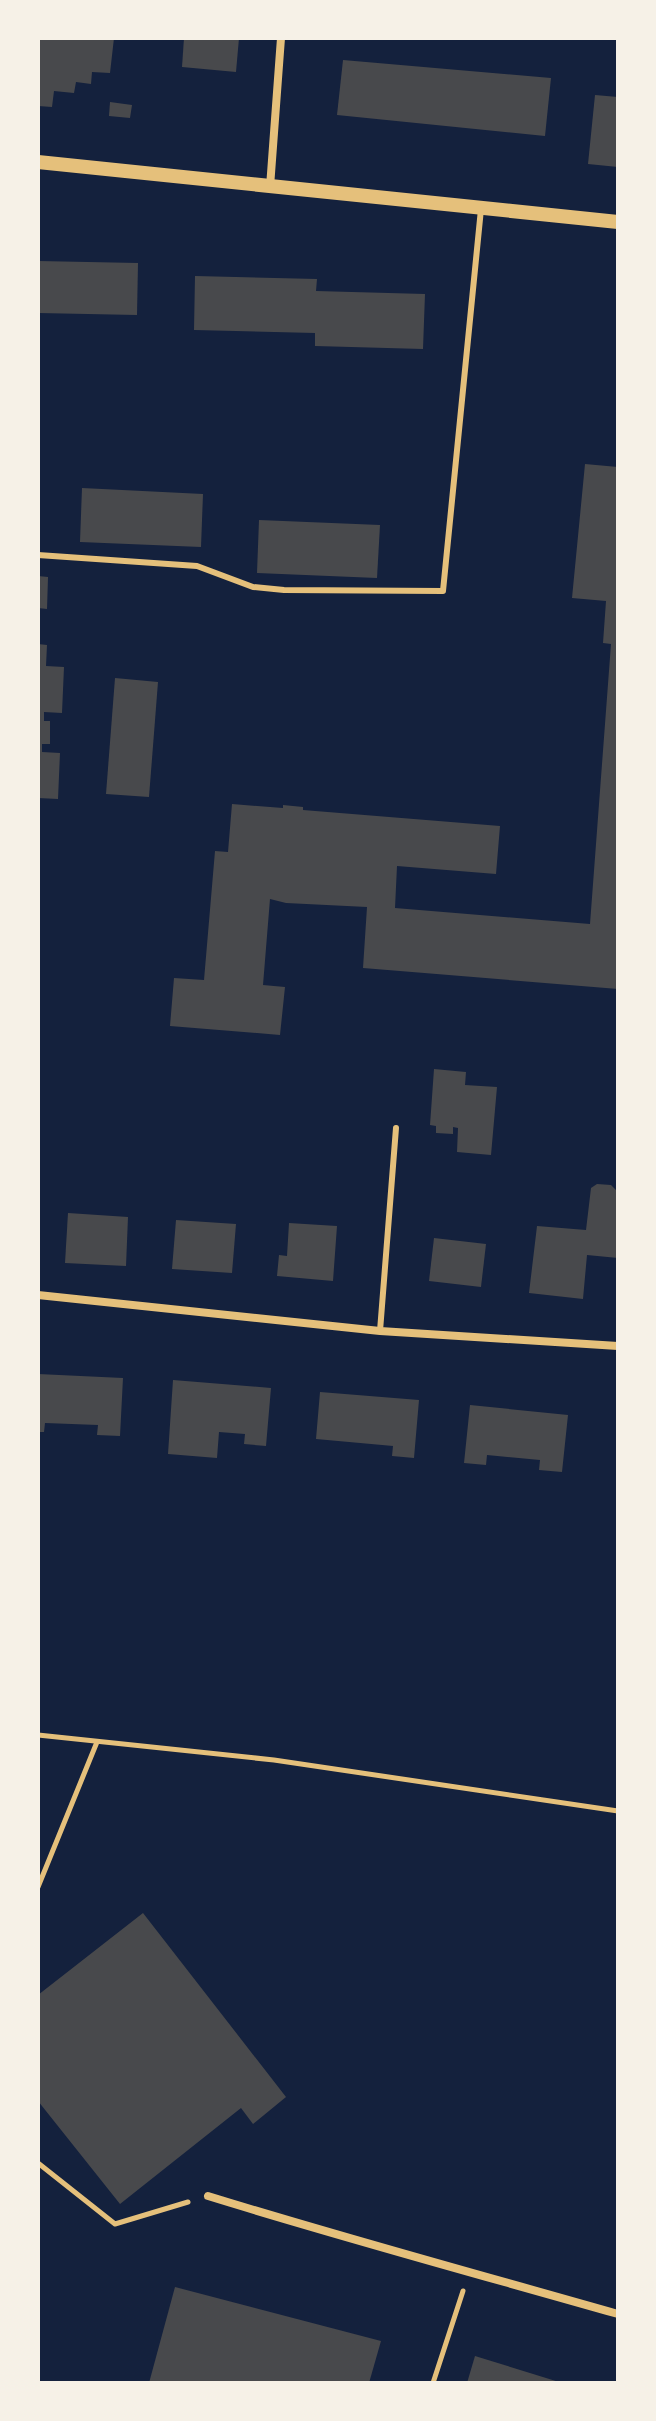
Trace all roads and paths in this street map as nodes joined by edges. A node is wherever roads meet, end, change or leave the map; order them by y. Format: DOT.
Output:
graph roads {
  1 [pos="281,38"];
  2 [pos="38,162"];
  3 [pos="269,187"];
  4 [pos="481,209"];
  5 [pos="618,222"];
  6 [pos="38,555"];
  7 [pos="396,1128"];
  8 [pos="38,1295"];
  9 [pos="380,1331"];
  10 [pos="618,1346"];
  11 [pos="38,1735"];
  12 [pos="97,1742"];
  13 [pos="618,1811"];
  14 [pos="38,1887"];
  15 [pos="38,2163"];
  16 [pos="208,2196"];
  17 [pos="469,2271"];
  18 [pos="618,2314"];
  19 [pos="433,2383"];
  1 -- 3 [label="street"];
  2 -- 3 [label="street"];
  3 -- 4 [label="street"];
  4 -- 5 [label="street"];
  4 -- 6 [label="lane"];
  7 -- 9 [label="lane"];
  8 -- 9 [label="street"];
  9 -- 10 [label="street"];
  11 -- 12 [label="path"];
  12 -- 13 [label="path"];
  12 -- 14 [label="path"];
  15 -- 16 [label="path"];
  16 -- 17 [label="street"];
  17 -- 18 [label="street"];
  17 -- 19 [label="path"];
}
